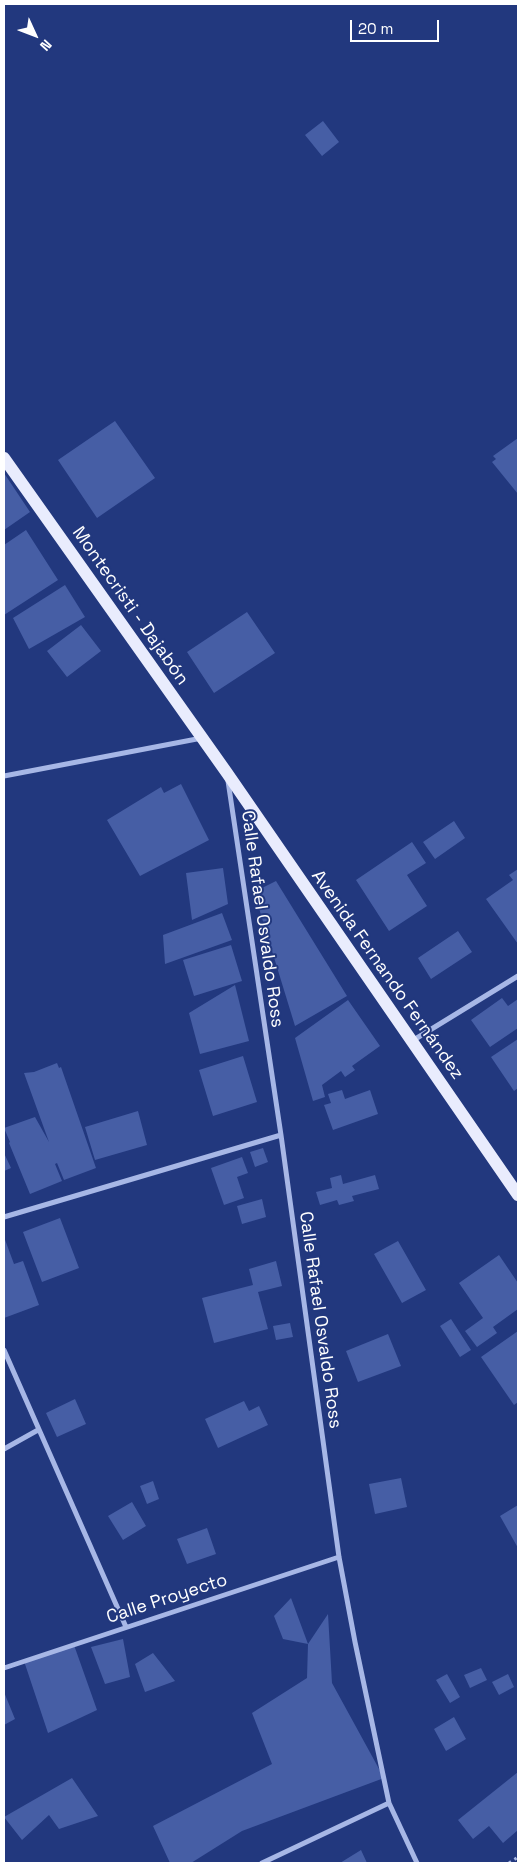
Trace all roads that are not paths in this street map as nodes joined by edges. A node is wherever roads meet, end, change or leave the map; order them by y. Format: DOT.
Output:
graph roads {
  1 [pos="4,459"];
  2 [pos="202,738"];
  3 [pos="227,773"];
  4 [pos="4,776"];
  5 [pos="518,976"];
  6 [pos="411,1041"];
  7 [pos="281,1135"];
  8 [pos="518,1195"];
  9 [pos="4,1217"];
  10 [pos="4,1350"];
  11 [pos="38,1430"];
  12 [pos="4,1449"];
  13 [pos="339,1557"];
  14 [pos="126,1627"];
  15 [pos="4,1668"];
  16 [pos="389,1803"];
  17 [pos="262,1863"];
  18 [pos="417,1863"];
  1 -- 2 [label="main road, Montecristi - Dajabón"];
  2 -- 3 [label="main road, Montecristi - Dajabón"];
  2 -- 4 [label="street"];
  3 -- 6 [label="main road, Avenida Fernando Fernández"];
  3 -- 7 [label="street, Calle Rafael Osvaldo Ross"];
  5 -- 6 [label="street"];
  6 -- 8 [label="main road, Avenida Fernando Fernández"];
  7 -- 9 [label="street"];
  7 -- 13 [label="street, Calle Rafael Osvaldo Ross"];
  10 -- 11 [label="street"];
  11 -- 12 [label="street"];
  11 -- 14 [label="street"];
  13 -- 14 [label="street, Calle Proyecto"];
  13 -- 16 [label="street, Calle Rafael Osvaldo Ross"];
  14 -- 15 [label="street, Calle Proyecto"];
  16 -- 17 [label="street"];
  16 -- 18 [label="street, Calle Rafael Osvaldo Ross"];
}
